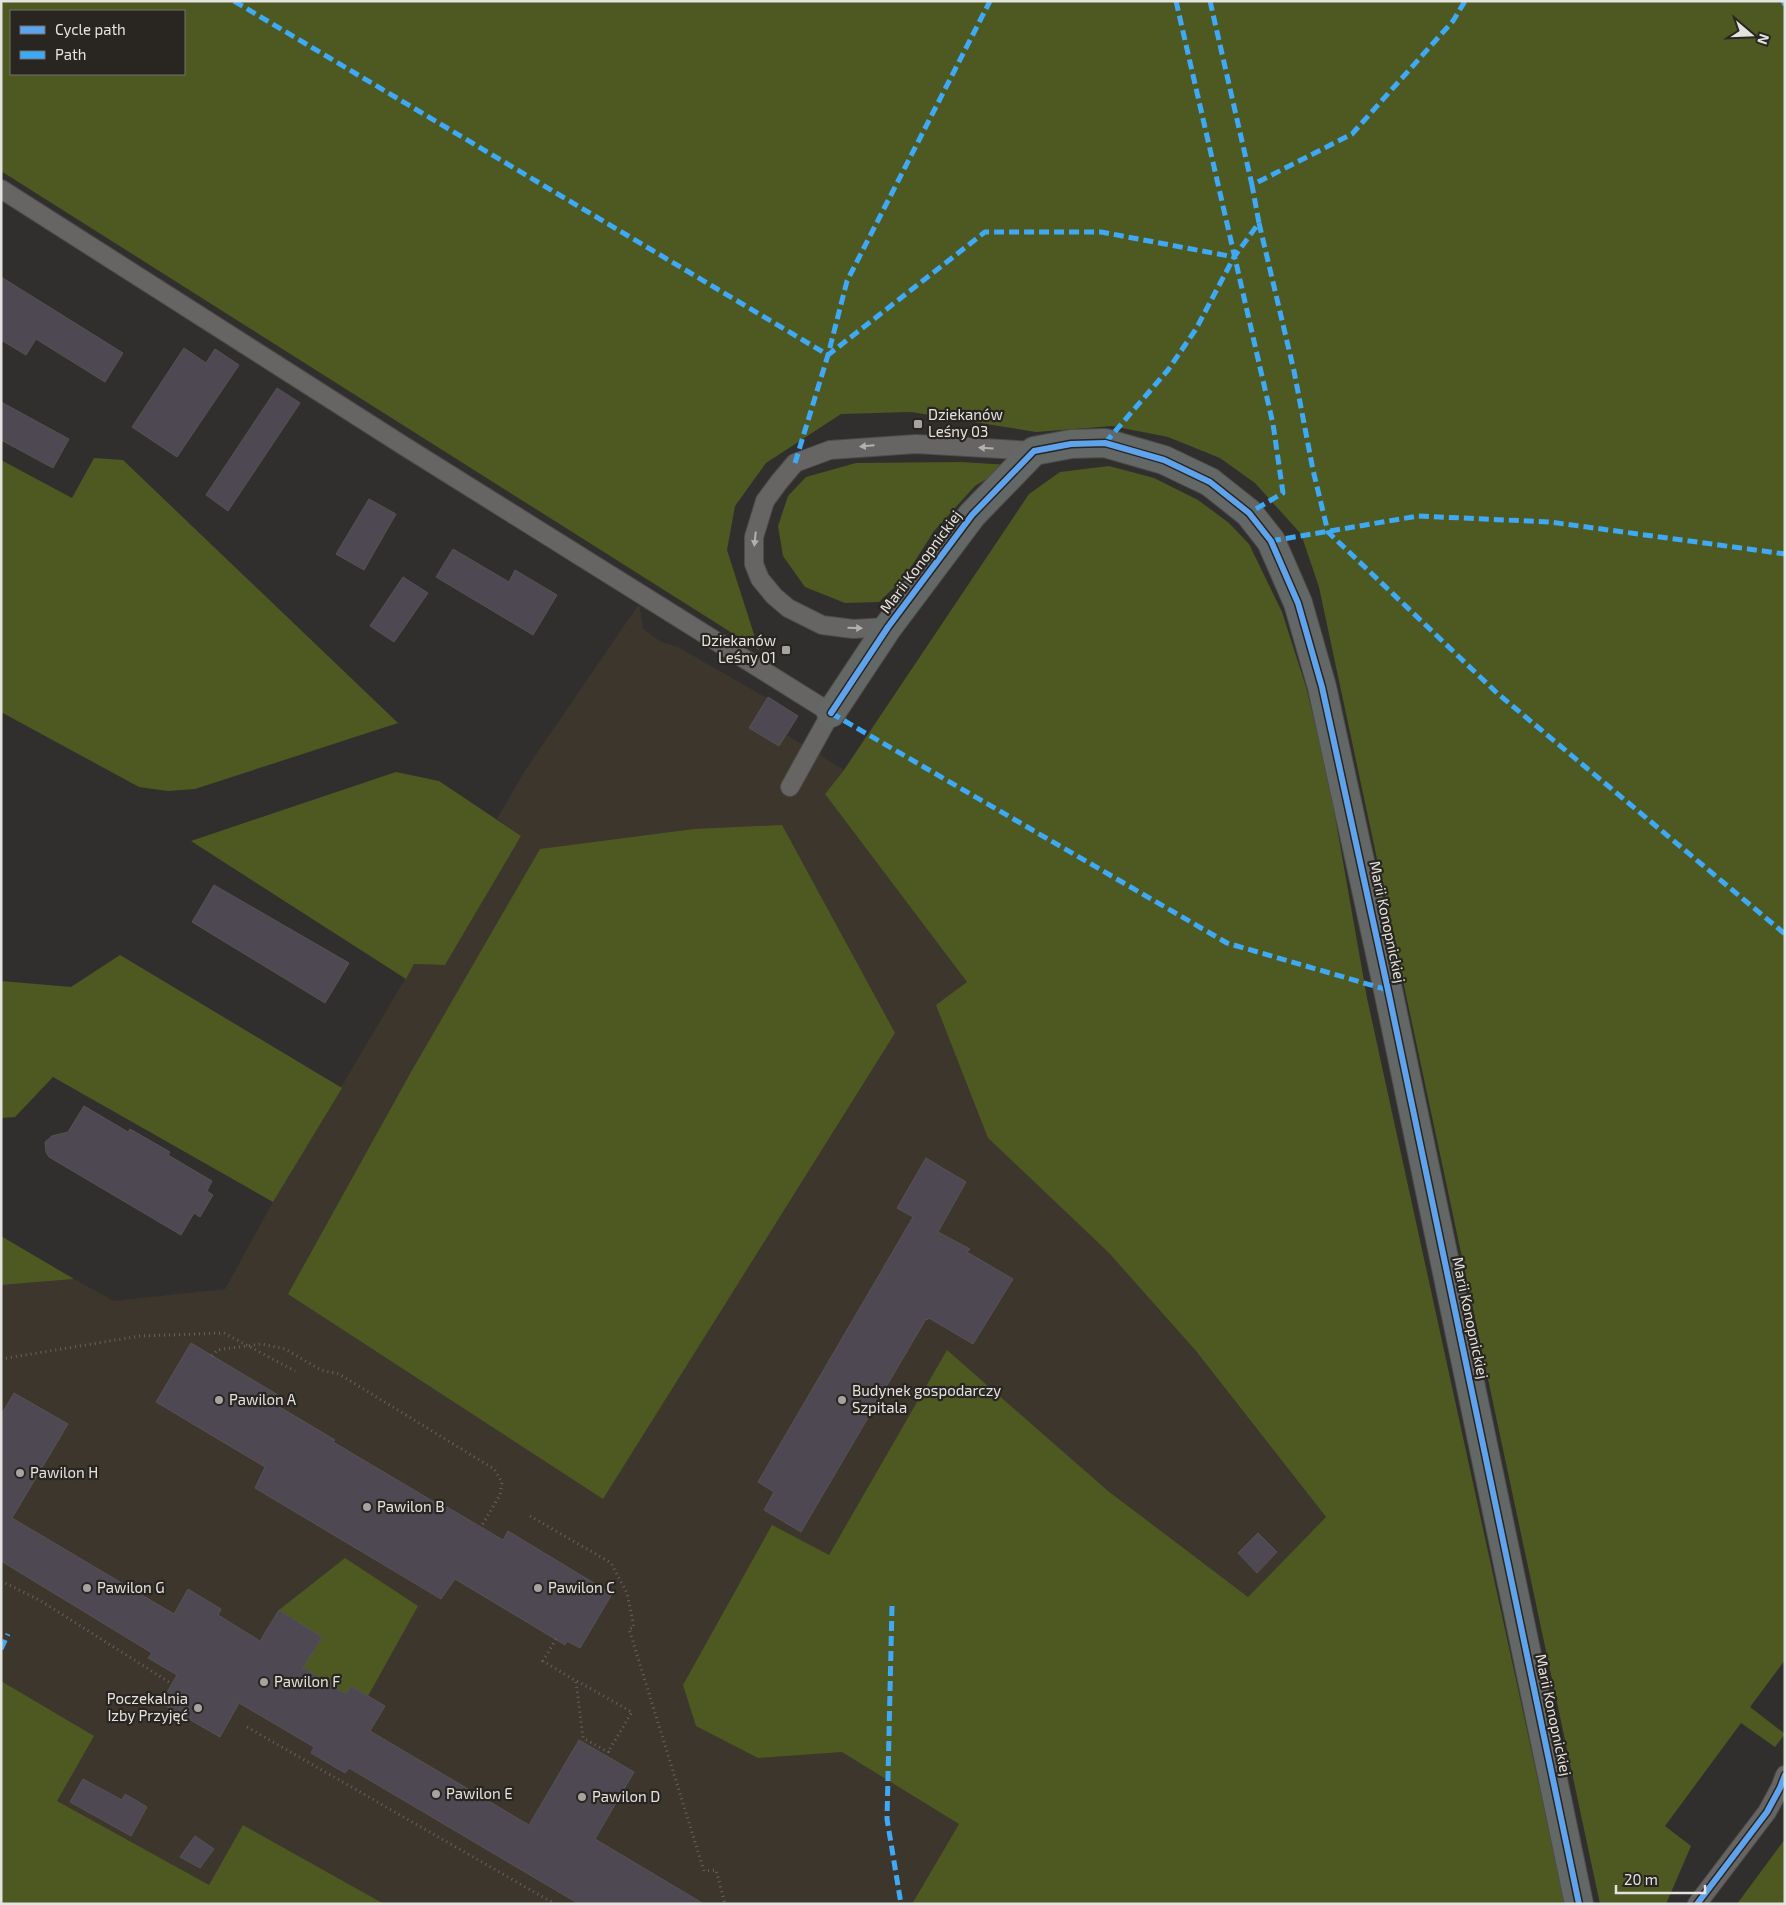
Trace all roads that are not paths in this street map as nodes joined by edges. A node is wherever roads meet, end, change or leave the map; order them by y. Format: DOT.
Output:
graph roads {
  1 [pos="1,190"];
  2 [pos="1034,451"];
  3 [pos="888,627"];
  4 [pos="831,714"];
  5 [pos="790,787"];
  6 [pos="1785,1775"];
  7 [pos="1579,1904"];
  8 [pos="1697,1904"];
  1 -- 4 [label="lane"];
  2 -- 3 [label="street, Marii Konopnickiej"];
  2 -- 3 [label="lane, Marii Konopnickiej, one-way"];
  2 -- 7 [label="street, Marii Konopnickiej"];
  3 -- 4 [label="street, Marii Konopnickiej"];
  4 -- 5 [label="lane"];
  6 -- 8 [label="lane"];
}
